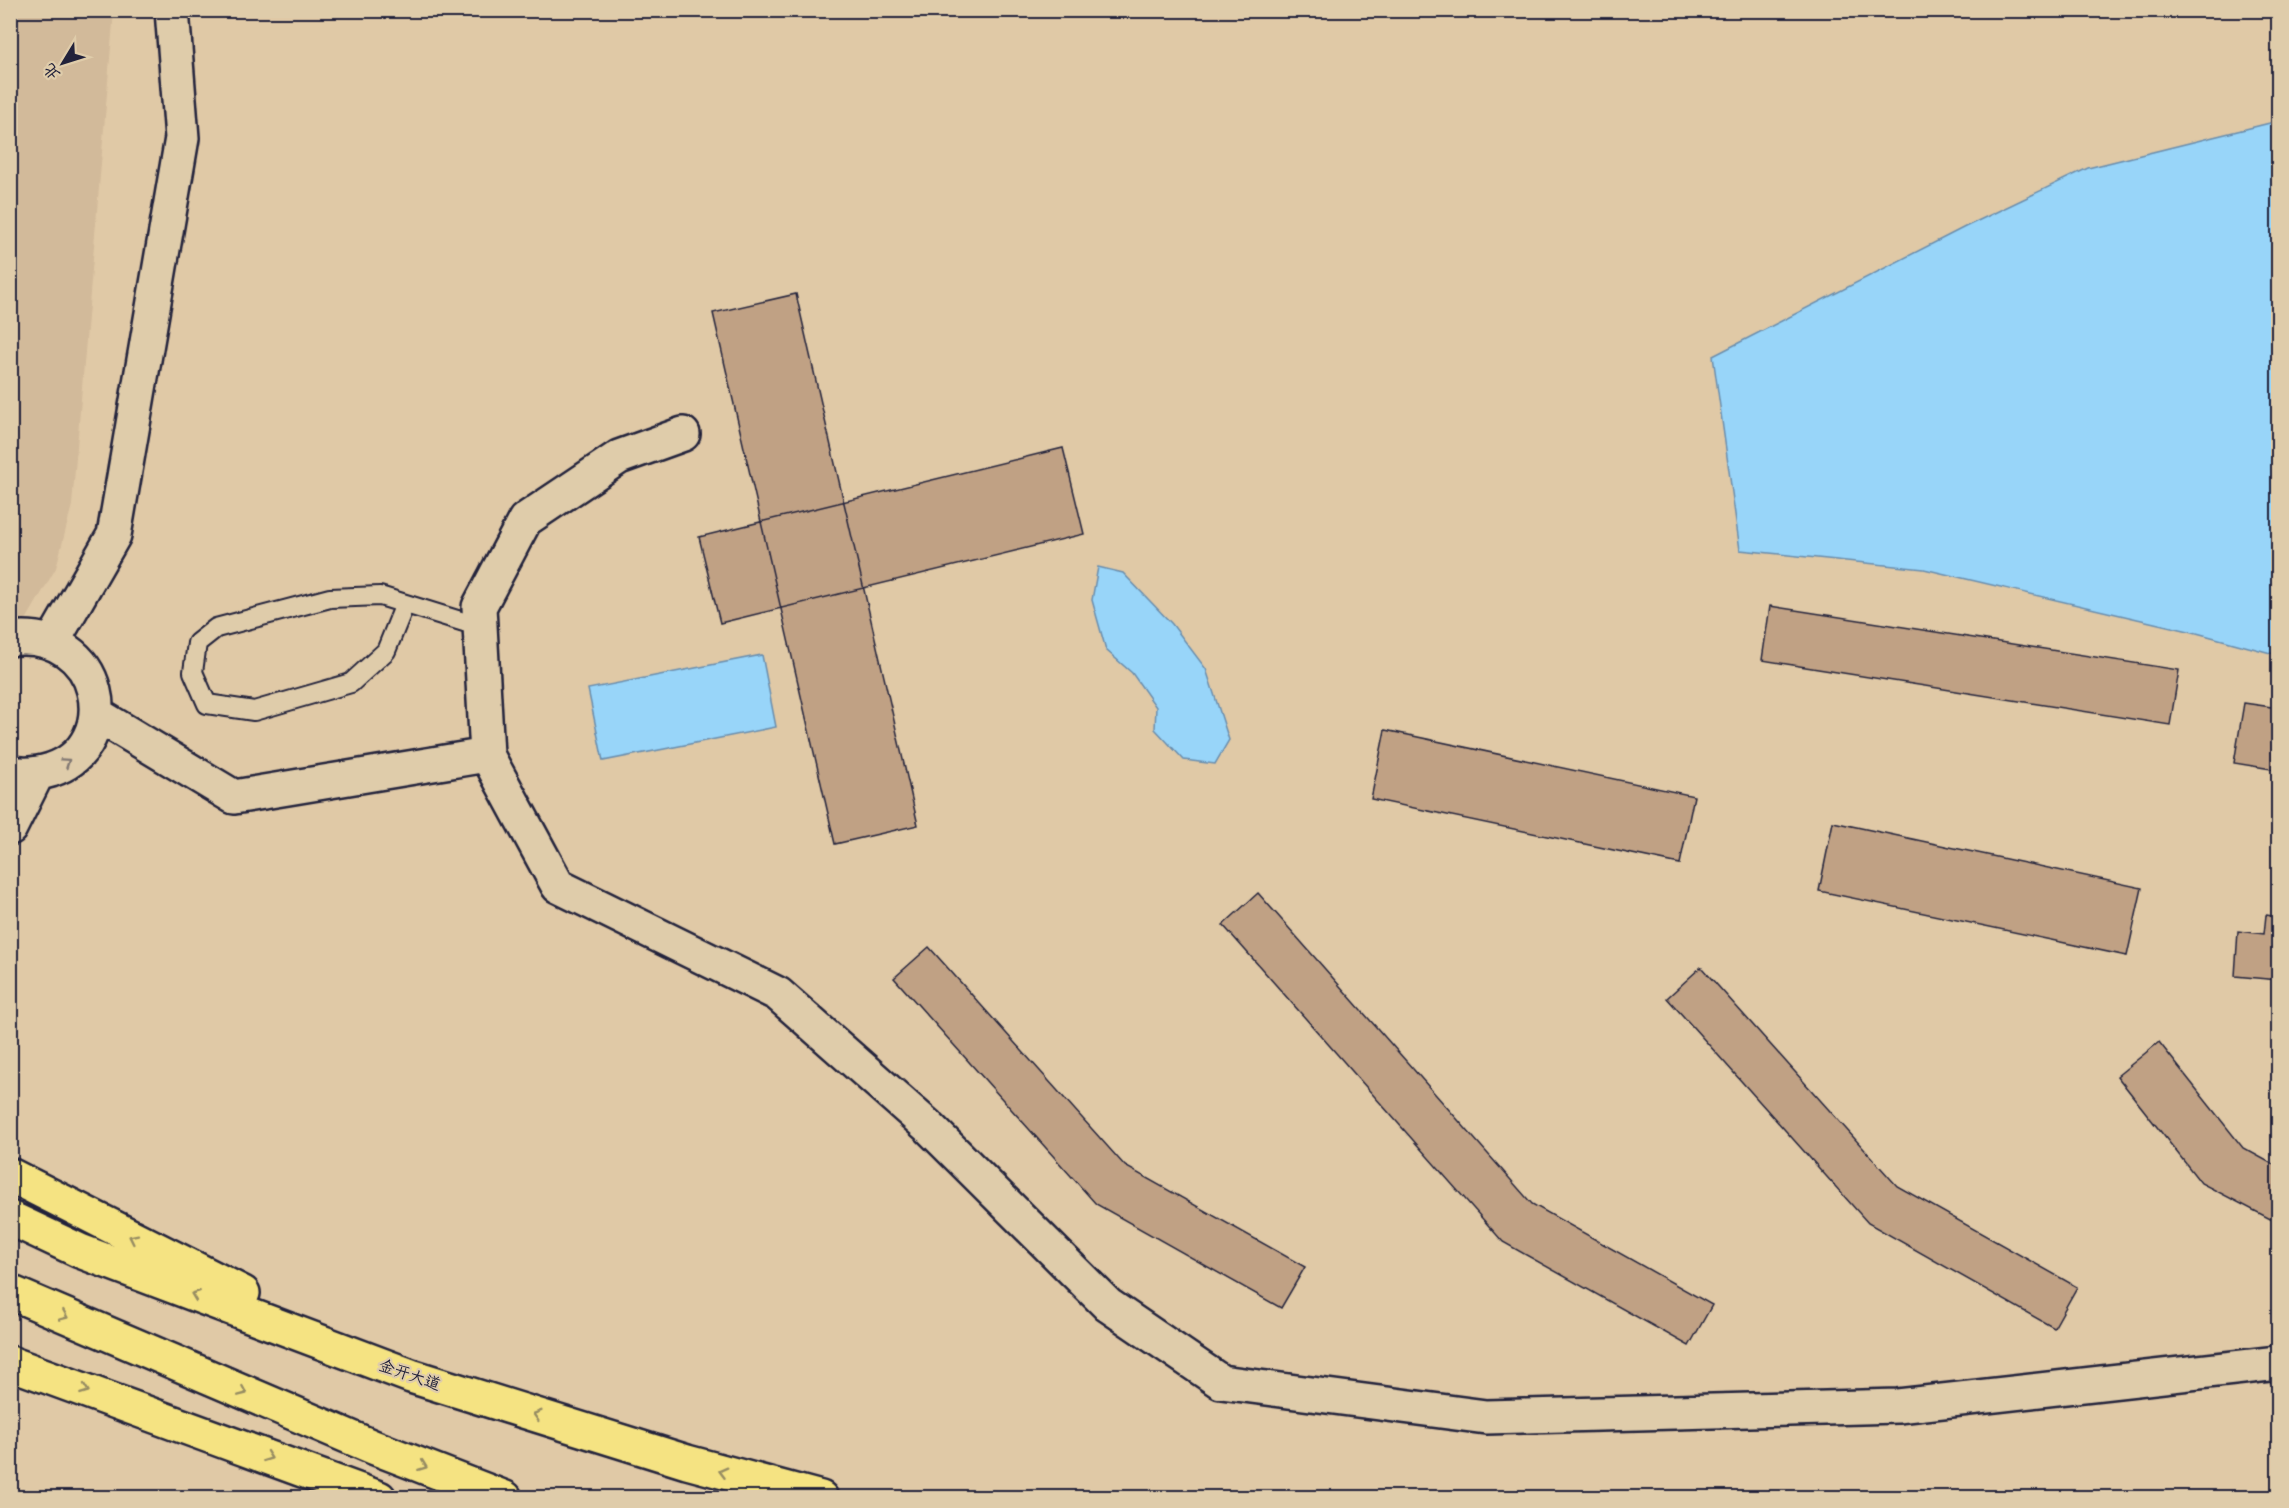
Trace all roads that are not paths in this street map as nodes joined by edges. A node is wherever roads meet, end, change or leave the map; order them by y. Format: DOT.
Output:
graph roads {
  1 [pos="172,10"];
  2 [pos="683,434"];
  3 [pos="405,604"];
  4 [pos="480,627"];
  5 [pos="10,639"];
  6 [pos="53,641"];
  7 [pos="96,714"];
  8 [pos="487,754"];
  9 [pos="24,773"];
  10 [pos="10,828"];
  11 [pos="10,1175"];
  12 [pos="10,1218"];
  13 [pos="10,1292"];
  14 [pos="10,1363"];
  15 [pos="2278,1363"];
  16 [pos="411,1376"];
  17 [pos="379,1497"];
  18 [pos="505,1497"];
  19 [pos="820,1497"];
  1 -- 6 [label="street"];
  2 -- 4 [label="street"];
  3 -- 3 [label="lane"];
  3 -- 4 [label="lane"];
  4 -- 8 [label="street"];
  5 -- 6 [label="street"];
  6 -- 7 [label="street"];
  7 -- 8 [label="street"];
  9 -- 7 [label="street, one-way"];
  8 -- 15 [label="street"];
  9 -- 10 [label="street"];
  16 -- 11 [label="main road, one-way"];
  16 -- 12 [label="main road, 金开大道, one-way"];
  13 -- 18 [label="main road, one-way"];
  14 -- 17 [label="main road, one-way"];
  19 -- 16 [label="main road, 金开大道, one-way"];
}
